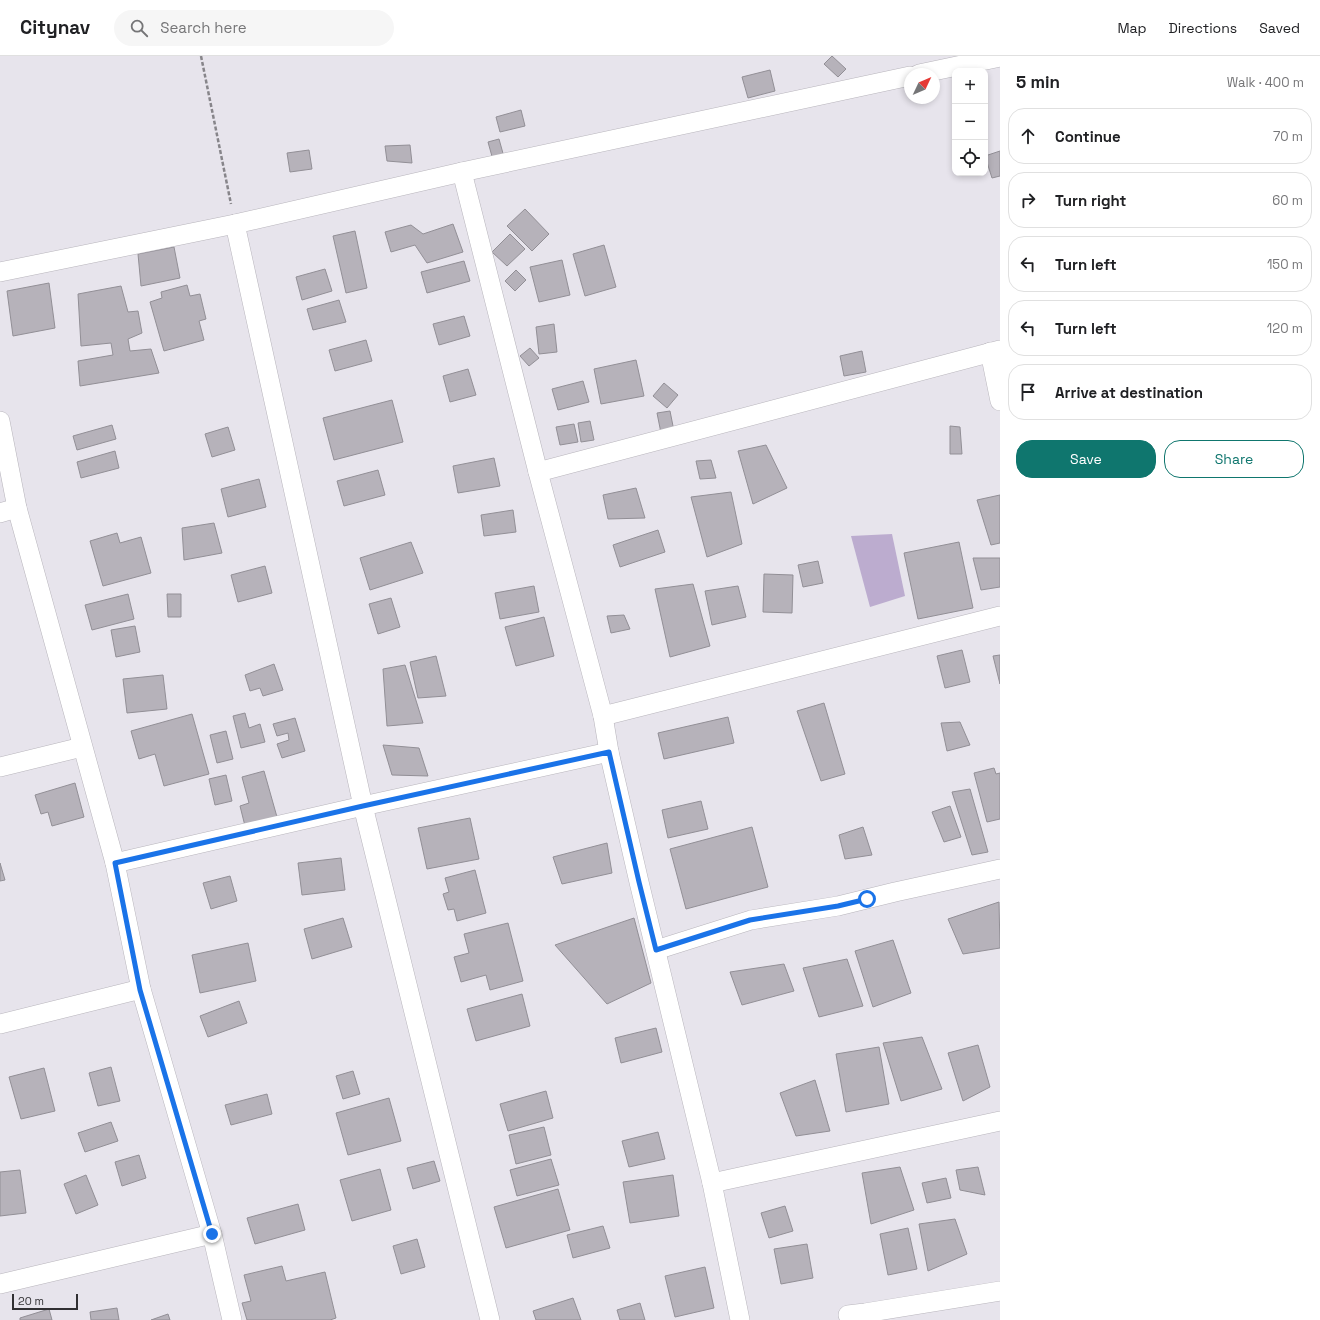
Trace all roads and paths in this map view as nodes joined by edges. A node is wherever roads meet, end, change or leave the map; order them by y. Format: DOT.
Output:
graph roads {
  1 [pos="201,56"];
  2 [pos="1000,56"];
  3 [pos="940,69"];
  4 [pos="904,77"];
  5 [pos="462,172"];
  6 [pos="235,224"];
  7 [pos="0,272"];
  8 [pos="995,351"];
  9 [pos="1000,401"];
  10 [pos="0,421"];
  11 [pos="538,472"];
  12 [pos="9,510"];
  13 [pos="1000,616"];
  14 [pos="603,716"];
  15 [pos="82,747"];
  16 [pos="609,752"];
  17 [pos="0,766"];
  18 [pos="363,806"];
  19 [pos="115,863"];
  20 [pos="1000,869"];
  21 [pos="656,950"];
  22 [pos="140,990"];
  23 [pos="0,1024"];
  24 [pos="1000,1121"];
  25 [pos="712,1183"];
  26 [pos="212,1234"];
  27 [pos="0,1284"];
  28 [pos="1000,1291"];
  29 [pos="848,1315"];
  30 [pos="232,1320"];
  31 [pos="490,1320"];
  32 [pos="740,1320"];
  1 -- 6 [label="path"];
  2 -- 3 [label="street"];
  4 -- 5 [label="street"];
  5 -- 6 [label="street"];
  5 -- 11 [label="street"];
  6 -- 7 [label="street"];
  6 -- 18 [label="street"];
  8 -- 9 [label="street"];
  8 -- 11 [label="street"];
  10 -- 12 [label="street"];
  11 -- 14 [label="street"];
  12 -- 15 [label="street"];
  13 -- 14 [label="street"];
  14 -- 16 [label="street"];
  15 -- 17 [label="street"];
  15 -- 19 [label="street"];
  16 -- 18 [label="street"];
  16 -- 21 [label="street"];
  18 -- 19 [label="street"];
  18 -- 31 [label="street"];
  19 -- 22 [label="street"];
  20 -- 21 [label="street"];
  21 -- 25 [label="street"];
  22 -- 23 [label="street"];
  22 -- 26 [label="street"];
  24 -- 25 [label="street"];
  25 -- 32 [label="street"];
  26 -- 27 [label="street"];
  26 -- 30 [label="street"];
  28 -- 29 [label="street"];
}
